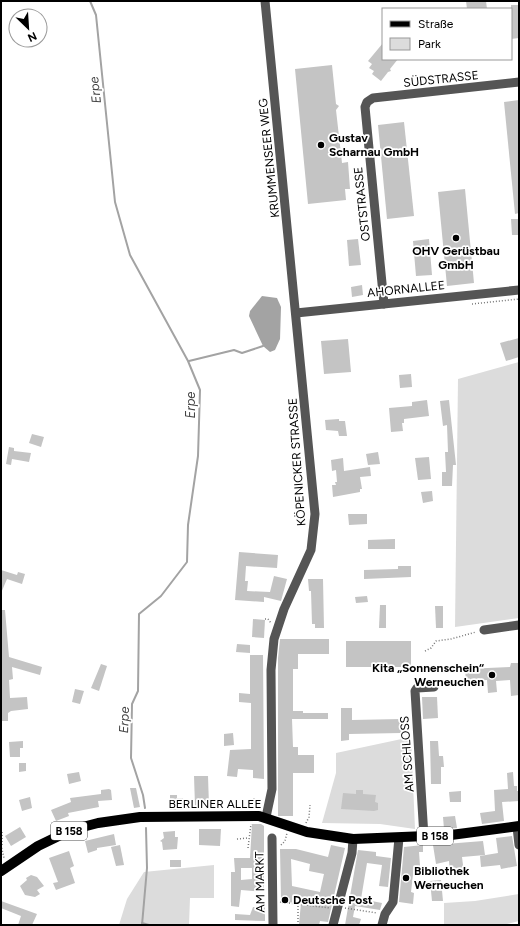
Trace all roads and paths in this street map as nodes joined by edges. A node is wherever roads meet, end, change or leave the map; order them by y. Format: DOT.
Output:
graph roads {
  1 [pos="265,1"];
  2 [pos="519,82"];
  3 [pos="367,102"];
  4 [pos="519,290"];
  5 [pos="384,304"];
  6 [pos="296,313"];
  7 [pos="265,619"];
  8 [pos="271,623"];
  9 [pos="519,625"];
  10 [pos="484,630"];
  11 [pos="425,651"];
  12 [pos="434,686"];
  13 [pos="254,796"];
  14 [pos="310,805"];
  15 [pos="253,808"];
  16 [pos="266,817"];
  17 [pos="251,822"];
  18 [pos="305,824"];
  19 [pos="518,826"];
  20 [pos="288,830"];
  21 [pos="2,832"];
  22 [pos="424,837"];
  23 [pos="248,838"];
  24 [pos="272,838"];
  25 [pos="398,838"];
  26 [pos="237,839"];
  27 [pos="353,839"];
  28 [pos="2,845"];
  29 [pos="519,845"];
  30 [pos="248,848"];
  31 [pos="272,848"];
  32 [pos="4,858"];
  33 [pos="1,871"];
  34 [pos="272,901"];
  35 [pos="298,905"];
  36 [pos="337,907"];
  37 [pos="385,914"];
  38 [pos="273,925"];
  39 [pos="298,925"];
  40 [pos="333,925"];
  41 [pos="382,925"];
  1 -- 6 [label="street, KRUMMENSEER WEG"];
  2 -- 3 [label="street, SÜDSTRASSE"];
  3 -- 5 [label="street, OSTSTRASSE"];
  4 -- 5 [label="street, AHORNALLEE"];
  5 -- 6 [label="street, AHORNALLEE"];
  6 -- 16 [label="street, KÖPENICKER STRASSE"];
  7 -- 8 [label="path"];
  9 -- 10 [label="street"];
  10 -- 11 [label="path"];
  12 -- 22 [label="street, AM SCHLOSS"];
  13 -- 15 [label="path"];
  14 -- 18 [label="path"];
  16 -- 27 [label="main road, BERLINER ALLEE / B 158"];
  16 -- 33 [label="main road, BERLINER ALLEE / B 158"];
  17 -- 23 [label="path"];
  19 -- 22 [label="main road, BERLINER ALLEE / B 158"];
  19 -- 29 [label="street"];
  20 -- 31 [label="path"];
  21 -- 28 [label="path"];
  22 -- 25 [label="main road, BERLINER ALLEE / B 158"];
  23 -- 26 [label="path"];
  23 -- 30 [label="path"];
  24 -- 31 [label="street, AM MARKT"];
  25 -- 27 [label="main road, BERLINER ALLEE / B 158"];
  25 -- 37 [label="street"];
  27 -- 36 [label="street"];
  28 -- 32 [label="path"];
  31 -- 34 [label="street, AM MARKT"];
  34 -- 35 [label="path"];
  34 -- 38 [label="street, AM MARKT"];
  35 -- 36 [label="path"];
  35 -- 39 [label="path"];
  36 -- 37 [label="path"];
  36 -- 40 [label="street"];
  37 -- 41 [label="street"];
}
